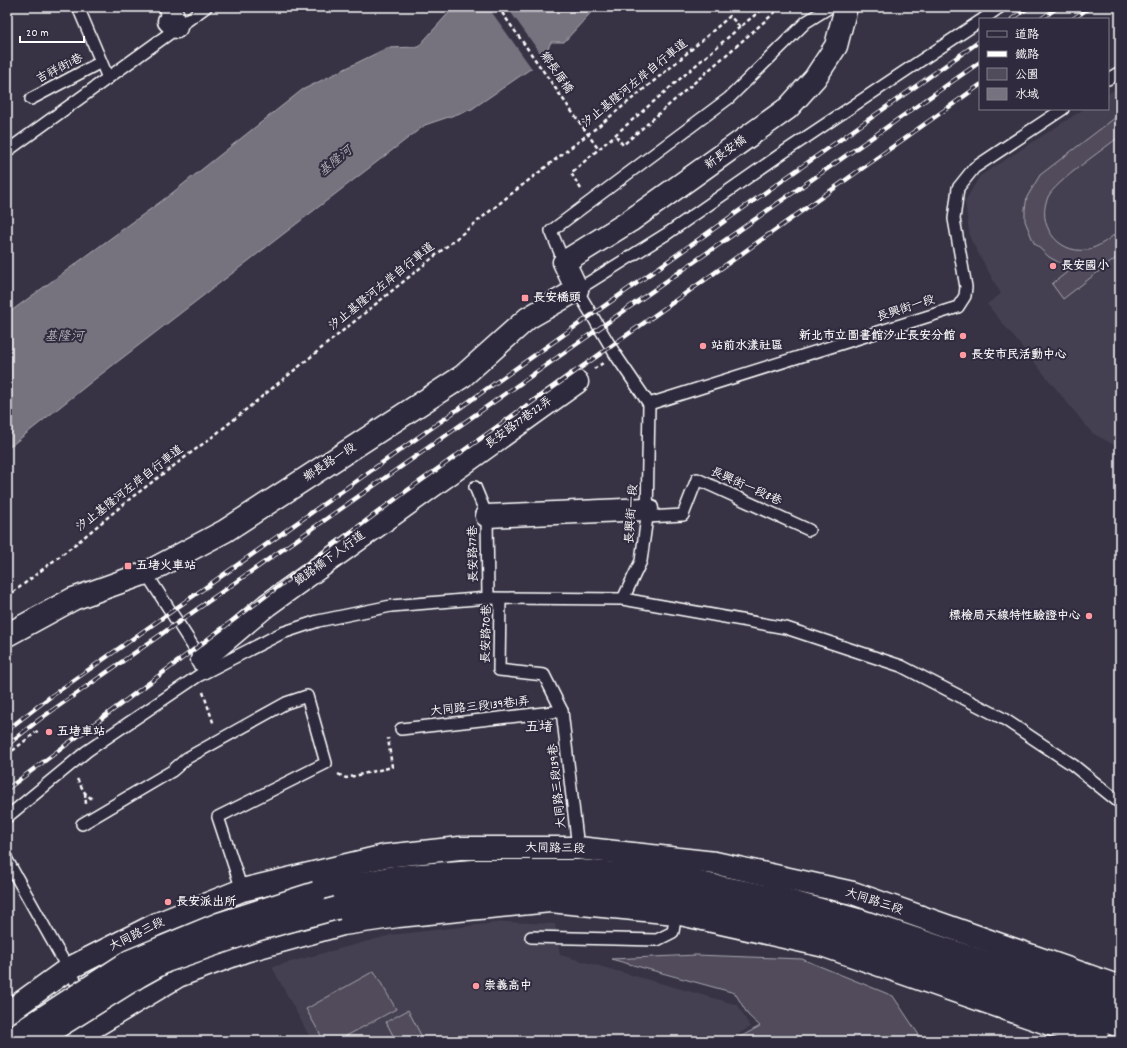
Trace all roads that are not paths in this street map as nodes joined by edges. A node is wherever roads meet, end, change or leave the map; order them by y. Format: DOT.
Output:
graph roads {
  1 [pos="78,7"];
  2 [pos="206,7"];
  3 [pos="830,7"];
  4 [pos="846,7"];
  5 [pos="1000,7"];
  6 [pos="172,15"];
  7 [pos="984,18"];
  8 [pos="979,22"];
  9 [pos="101,62"];
  10 [pos="1120,72"];
  11 [pos="108,78"];
  12 [pos="1109,79"];
  13 [pos="31,99"];
  14 [pos="1061,110"];
  15 [pos="7,151"];
  16 [pos="564,262"];
  17 [pos="577,290"];
  18 [pos="577,382"];
  19 [pos="649,404"];
  20 [pos="462,464"];
  21 [pos="474,487"];
  22 [pos="647,513"];
  23 [pos="487,516"];
  24 [pos="809,530"];
  25 [pos="146,573"];
  26 [pos="488,598"];
  27 [pos="500,599"];
  28 [pos="623,600"];
  29 [pos="7,635"];
  30 [pos="202,669"];
  31 [pos="499,670"];
  32 [pos="562,711"];
  33 [pos="401,729"];
  34 [pos="1120,803"];
  35 [pos="7,817"];
  36 [pos="82,824"];
  37 [pos="578,848"];
  38 [pos="7,860"];
  39 [pos="242,890"];
  40 [pos="676,913"];
  41 [pos="531,937"];
  42 [pos="68,969"];
  43 [pos="1120,987"];
  44 [pos="1120,1007"];
  45 [pos="7,1013"];
  46 [pos="102,1022"];
  47 [pos="1120,1026"];
  48 [pos="7,1041"];
  49 [pos="35,1041"];
  50 [pos="70,1041"];
  51 [pos="1099,1041"];
  1 -- 9 [label="lane"];
  2 -- 6 [label="lane"];
  3 -- 16 [label="lane"];
  4 -- 16 [label="main road, 新長安橋"];
  5 -- 7 [label="lane"];
  6 -- 11 [label="lane"];
  8 -- 17 [label="lane"];
  9 -- 11 [label="lane"];
  9 -- 13 [label="lane, 吉祥街1巷"];
  10 -- 12 [label="lane"];
  11 -- 15 [label="lane"];
  14 -- 19 [label="lane, 長興街一段"];
  16 -- 17 [label="main road"];
  17 -- 19 [label="lane"];
  17 -- 25 [label="main road, 鄉長路一段"];
  18 -- 20 [label="main road, 長安路77巷22弄"];
  19 -- 22 [label="lane, 長興街一段"];
  20 -- 30 [label="main road, 鐵路橋下人行道"];
  21 -- 23 [label="lane, 長安路77巷"];
  22 -- 23 [label="main road"];
  22 -- 24 [label="lane, 長興街一段8巷"];
  22 -- 28 [label="lane, 長興街一段"];
  23 -- 26 [label="lane, 長安路77巷"];
  25 -- 29 [label="main road, 鄉長路一段"];
  25 -- 30 [label="lane"];
  26 -- 27 [label="lane"];
  26 -- 30 [label="lane"];
  27 -- 28 [label="lane"];
  27 -- 31 [label="lane, 長安路70巷"];
  28 -- 34 [label="lane"];
  30 -- 35 [label="lane"];
  31 -- 32 [label="lane, 大同路三段139巷"];
  32 -- 33 [label="lane, 大同路三段139巷1弄"];
  32 -- 37 [label="lane, 大同路三段139巷"];
  36 -- 39 [label="lane"];
  37 -- 39 [label="main road, 大同路三段"];
  37 -- 43 [label="main road, 大同路三段"];
  38 -- 42 [label="lane"];
  39 -- 42 [label="main road, 大同路三段"];
  40 -- 41 [label="lane"];
  40 -- 46 [label="main road"];
  40 -- 51 [label="main road"];
  42 -- 45 [label="main road, 大同路三段"];
  42 -- 46 [label="lane"];
  44 -- 48 [label="main road, bridge"];
  46 -- 50 [label="main road"];
  47 -- 49 [label="main road, bridge"];
}
